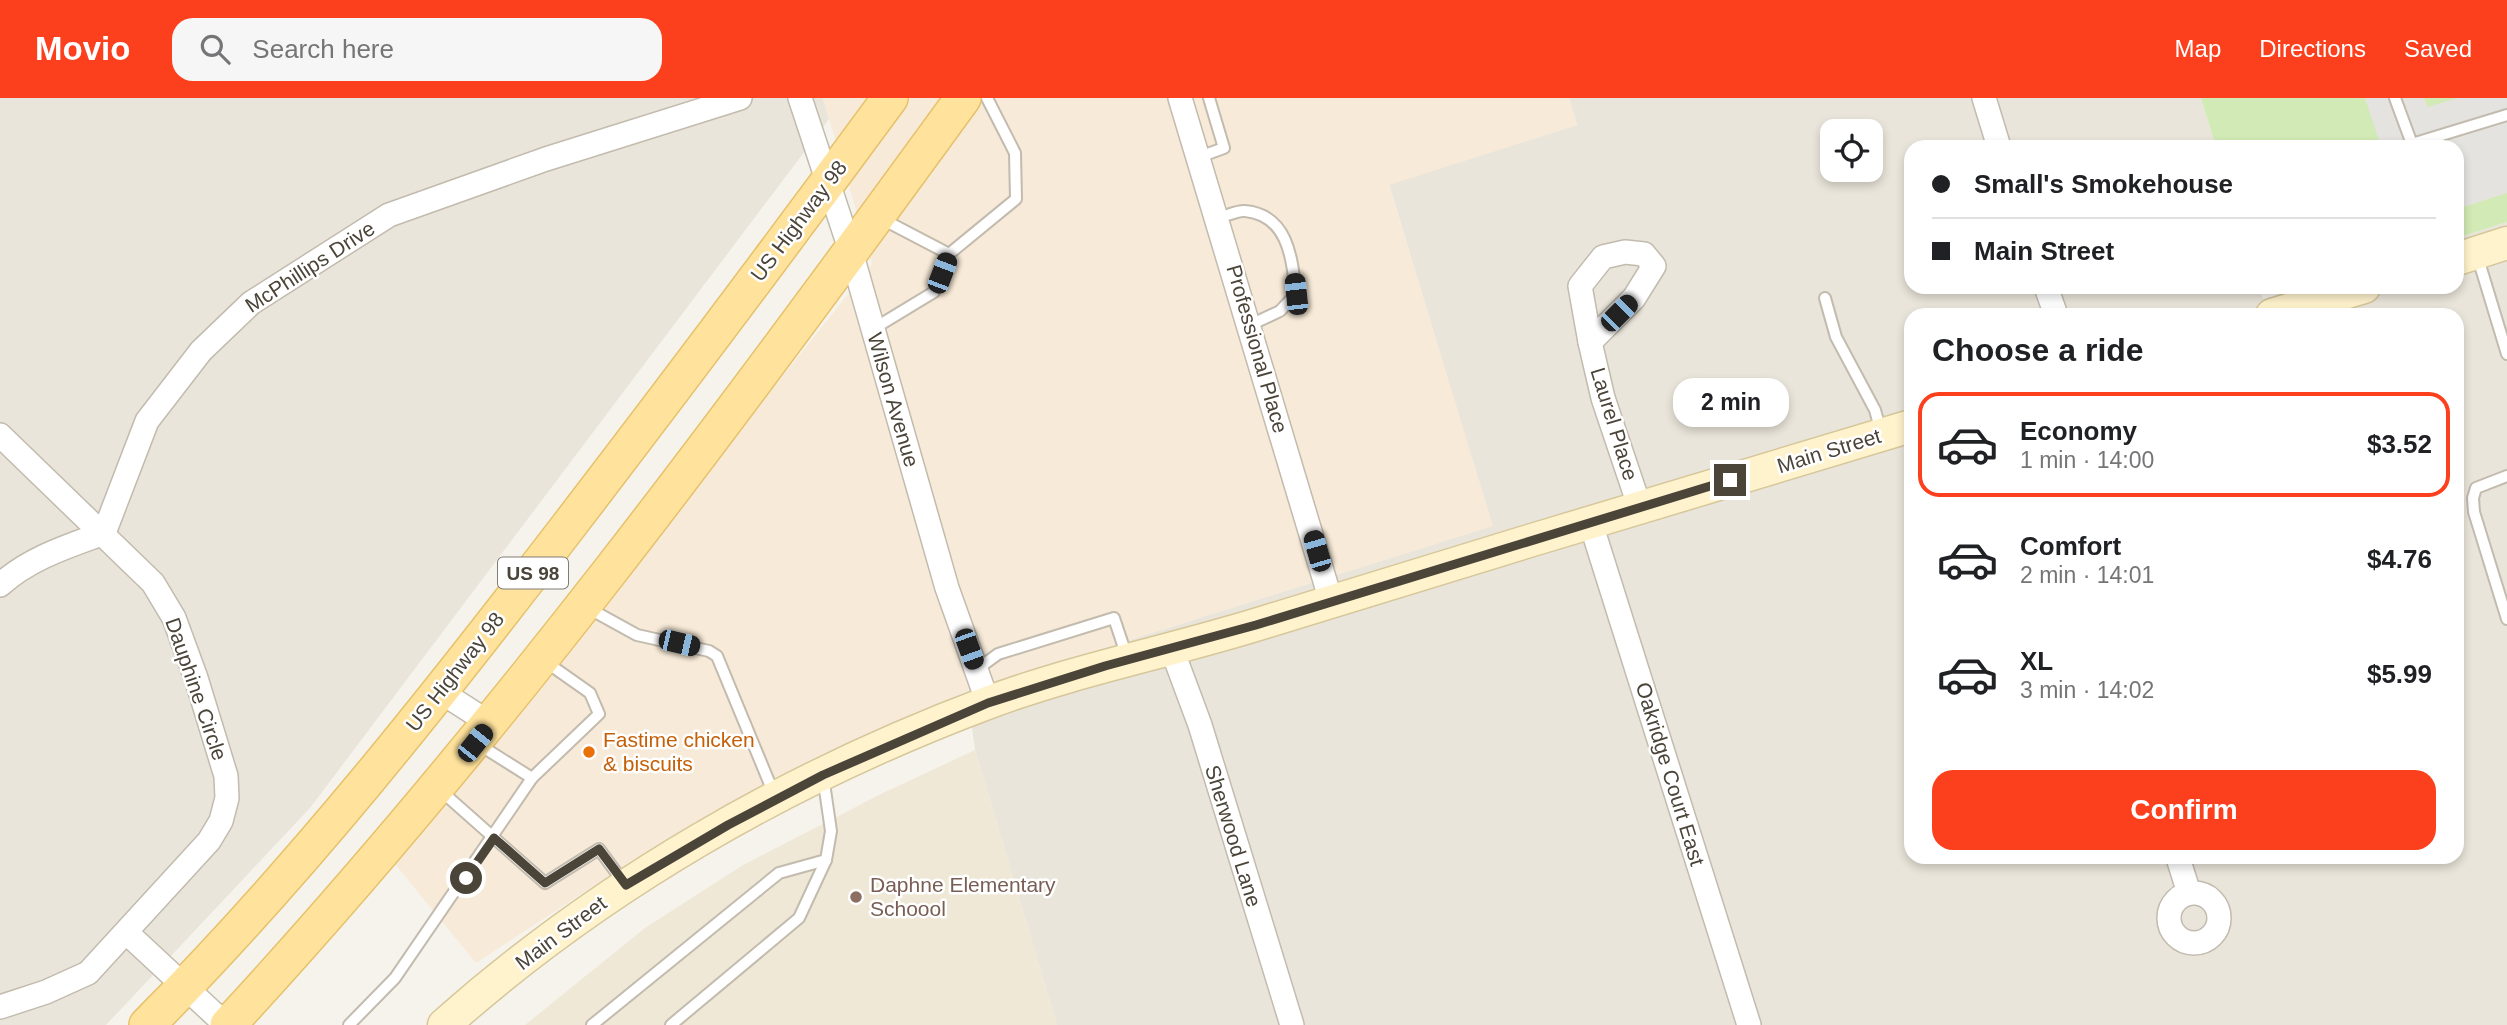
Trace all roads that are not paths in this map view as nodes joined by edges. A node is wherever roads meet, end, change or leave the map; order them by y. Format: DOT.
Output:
graph roads {
  1 [pos="740,98"];
  2 [pos="800,98"];
  3 [pos="890,98"];
  4 [pos="963,98"];
  5 [pos="987,98"];
  6 [pos="1180,98"];
  7 [pos="1209,98"];
  8 [pos="1984,98"];
  9 [pos="2395,98"];
  10 [pos="2507,115"];
  11 [pos="1997,140"];
  12 [pos="2411,140"];
  13 [pos="2431,140"];
  14 [pos="1199,157"];
  15 [pos="826,185"];
  16 [pos="877,216"];
  17 [pos="1218,218"];
  18 [pos="2507,243"];
  19 [pos="851,252"];
  20 [pos="949,254"];
  21 [pos="2466,256"];
  22 [pos="2341,294"];
  23 [pos="1825,298"];
  24 [pos="2295,308"];
  25 [pos="1250,325"];
  26 [pos="873,328"];
  27 [pos="1590,342"];
  28 [pos="2507,354"];
  29 [pos="1897,431"];
  30 [pos="0,435"];
  31 [pos="2507,476"];
  32 [pos="1639,505"];
  33 [pos="1591,524"];
  34 [pos="104,533"];
  35 [pos="0,585"];
  36 [pos="1331,601"];
  37 [pos="583,604"];
  38 [pos="2507,619"];
  39 [pos="1171,647"];
  40 [pos="541,659"];
  41 [pos="1128,659"];
  42 [pos="976,670"];
  43 [pos="441,692"];
  44 [pos="988,703"];
  45 [pos="483,733"];
  46 [pos="823,775"];
  47 [pos="533,778"];
  48 [pos="438,788"];
  49 [pos="776,800"];
  50 [pos="494,838"];
  51 [pos="826,860"];
  52 [pos="2180,864"];
  53 [pos="626,885"];
  54 [pos="2189,893"];
  55 [pos="127,933"];
  56 [pos="186,986"];
  57 [pos="0,1007"];
  58 [pos="148,1025"];
  59 [pos="227,1025"];
  60 [pos="349,1025"];
  61 [pos="444,1025"];
  62 [pos="592,1025"];
  63 [pos="671,1025"];
  64 [pos="1292,1025"];
  65 [pos="1749,1025"];
  1 -- 34 [label="street, McPhillips Drive"];
  2 -- 15 [label="street, Wilson Avenue"];
  3 -- 15 [label="main road, US Highway 98 / US 98"];
  4 -- 16 [label="main road, US 98"];
  5 -- 20 [label="lane"];
  6 -- 14 [label="street, Professional Place"];
  7 -- 14 [label="lane"];
  8 -- 11 [label="street"];
  9 -- 12 [label="lane"];
  10 -- 13 [label="lane"];
  14 -- 17 [label="street, Professional Place"];
  15 -- 19 [label="street, Wilson Avenue"];
  15 -- 43 [label="main road, US Highway 98 / US 98"];
  16 -- 19 [label="main road, US 98"];
  16 -- 20 [label="lane"];
  17 -- 25 [label="street, Professional Place"];
  17 -- 25 [label="lane"];
  18 -- 21 [label="main road"];
  19 -- 26 [label="street, Wilson Avenue"];
  19 -- 37 [label="main road, US 98"];
  20 -- 26 [label="lane"];
  21 -- 28 [label="lane"];
  22 -- 24 [label="main road"];
  23 -- 29 [label="lane"];
  25 -- 36 [label="street, Professional Place"];
  26 -- 42 [label="street, Wilson Avenue"];
  27 -- 32 [label="street, Laurel Place"];
  29 -- 32 [label="main road, Main Street"];
  30 -- 34 [label="street, Dauphine Circle"];
  31 -- 38 [label="lane"];
  32 -- 33 [label="main road, Main Street"];
  33 -- 36 [label="main road, Main Street"];
  33 -- 65 [label="street, Oakridge Court East"];
  34 -- 35 [label="street"];
  34 -- 55 [label="street, Dauphine Circle"];
  36 -- 39 [label="main road, Main Street"];
  37 -- 40 [label="main road, US 98"];
  37 -- 49 [label="lane"];
  39 -- 41 [label="main road, Main Street"];
  39 -- 64 [label="street, Sherwood Lane"];
  40 -- 45 [label="main road, US 98"];
  40 -- 47 [label="lane"];
  41 -- 42 [label="lane"];
  41 -- 44 [label="main road, Main Street"];
  42 -- 44 [label="street, Wilson Avenue"];
  43 -- 45 [label="street"];
  43 -- 56 [label="main road, US Highway 98 / US 98"];
  44 -- 46 [label="main road, Main Street"];
  45 -- 47 [label="lane"];
  45 -- 48 [label="main road, US 98"];
  46 -- 49 [label="main road, Main Street"];
  46 -- 51 [label="lane"];
  47 -- 50 [label="lane"];
  48 -- 50 [label="lane"];
  48 -- 59 [label="main road, US 98"];
  49 -- 53 [label="main road, Main Street"];
  50 -- 53 [label="lane"];
  50 -- 60 [label="lane"];
  51 -- 62 [label="lane"];
  51 -- 63 [label="lane"];
  52 -- 54 [label="street"];
  53 -- 61 [label="main road, Main Street"];
  55 -- 56 [label="street"];
  55 -- 57 [label="street, Dauphine Circle"];
  56 -- 58 [label="main road, US Highway 98 / US 98"];
  56 -- 59 [label="street"];
}
